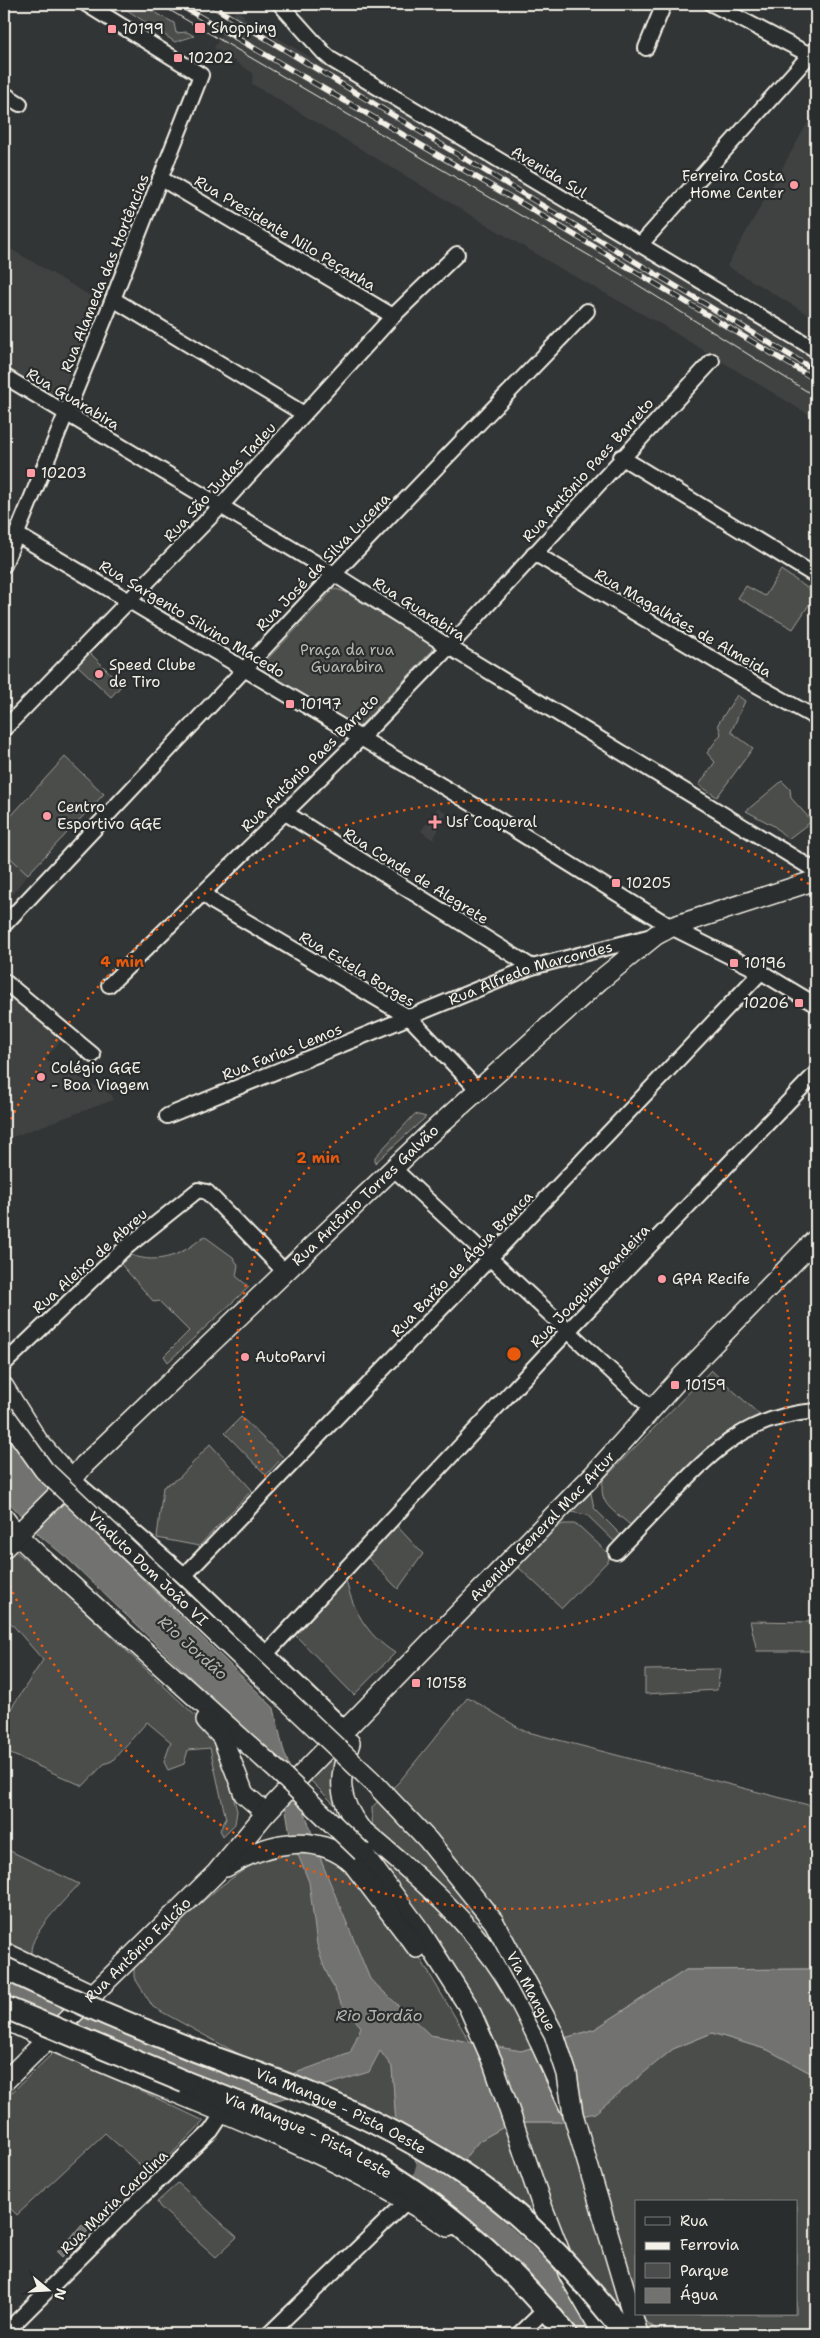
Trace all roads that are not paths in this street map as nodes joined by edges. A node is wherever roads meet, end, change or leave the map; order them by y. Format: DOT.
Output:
graph roads {
  1 [pos="86,4"];
  2 [pos="280,4"];
  3 [pos="664,4"];
  4 [pos="712,4"];
  5 [pos="646,48"];
  6 [pos="813,52"];
  7 [pos="4,94"];
  8 [pos="20,104"];
  9 [pos="160,178"];
  10 [pos="640,245"];
  11 [pos="456,254"];
  12 [pos="113,299"];
  13 [pos="587,311"];
  14 [pos="394,316"];
  15 [pos="816,350"];
  16 [pos="712,361"];
  17 [pos="4,376"];
  18 [pos="66,414"];
  19 [pos="304,414"];
  20 [pos="621,457"];
  21 [pos="220,507"];
  22 [pos="16,534"];
  23 [pos="534,553"];
  24 [pos="4,565"];
  25 [pos="334,574"];
  26 [pos="816,576"];
  27 [pos="131,601"];
  28 [pos="449,647"];
  29 [pos="244,669"];
  30 [pos="816,718"];
  31 [pos="4,729"];
  32 [pos="361,738"];
  33 [pos="284,812"];
  34 [pos="816,871"];
  35 [pos="816,880"];
  36 [pos="203,893"];
  37 [pos="4,925"];
  38 [pos="664,931"];
  39 [pos="532,967"];
  40 [pos="761,972"];
  41 [pos="4,981"];
  42 [pos="109,985"];
  43 [pos="816,1005"];
  44 [pos="410,1018"];
  45 [pos="93,1055"];
  46 [pos="816,1073"];
  47 [pos="479,1091"];
  48 [pos="167,1116"];
  49 [pos="394,1168"];
  50 [pos="816,1239"];
  51 [pos="490,1258"];
  52 [pos="284,1271"];
  53 [pos="568,1332"];
  54 [pos="4,1364"];
  55 [pos="4,1387"];
  56 [pos="651,1408"];
  57 [pos="816,1411"];
  58 [pos="4,1414"];
  59 [pos="62,1483"];
  60 [pos="15,1524"];
  61 [pos="4,1548"];
  62 [pos="616,1552"];
  63 [pos="63,1576"];
  64 [pos="184,1576"];
  65 [pos="266,1654"];
  66 [pos="364,1710"];
  67 [pos="303,1715"];
  68 [pos="345,1730"];
  69 [pos="270,1809"];
  70 [pos="216,1873"];
  71 [pos="4,1952"];
  72 [pos="4,1968"];
  73 [pos="89,1999"];
  74 [pos="4,2007"];
  75 [pos="4,2019"];
  76 [pos="50,2036"];
  77 [pos="493,2063"];
  78 [pos="4,2082"];
  79 [pos="222,2113"];
  80 [pos="573,2114"];
  81 [pos="407,2202"];
  82 [pos="502,2263"];
  83 [pos="546,2308"];
  84 [pos="10,2328"];
  85 [pos="565,2333"];
  86 [pos="269,2334"];
  87 [pos="520,2334"];
  88 [pos="603,2334"];
  89 [pos="626,2334"];
  90 [pos="638,2334"];
  1 -- 9 [label="street, Rua Alameda das Hortências"];
  2 -- 10 [label="street, Avenida Sul"];
  3 -- 5 [label="street"];
  4 -- 6 [label="street"];
  6 -- 10 [label="street"];
  7 -- 8 [label="street"];
  9 -- 12 [label="street, Rua Alameda das Hortências"];
  9 -- 14 [label="street, Rua Presidente Nilo Peçanha"];
  10 -- 15 [label="street, Avenida Sul"];
  11 -- 14 [label="street, Rua São Judas Tadeu"];
  12 -- 18 [label="street, Rua Alameda das Hortências"];
  12 -- 19 [label="street"];
  13 -- 25 [label="street, Rua José da Silva Lucena"];
  14 -- 19 [label="street, Rua São Judas Tadeu"];
  16 -- 20 [label="street, Rua Antônio Paes Barreto"];
  17 -- 18 [label="street, Rua Guarabira"];
  18 -- 21 [label="street, Rua Guarabira"];
  18 -- 22 [label="street, Rua Alameda das Hortências"];
  19 -- 21 [label="street, Rua São Judas Tadeu"];
  20 -- 23 [label="street, Rua Antônio Paes Barreto"];
  20 -- 26 [label="street"];
  21 -- 25 [label="street, Rua Guarabira"];
  21 -- 27 [label="street, Rua São Judas Tadeu"];
  22 -- 24 [label="street, Rua Alameda das Hortências"];
  22 -- 27 [label="street, Rua Sargento Silvino Macedo"];
  23 -- 28 [label="street, Rua Antônio Paes Barreto"];
  23 -- 30 [label="street, Rua Magalhães de Almeida"];
  25 -- 28 [label="street, Rua Guarabira"];
  25 -- 29 [label="street, Rua José da Silva Lucena"];
  27 -- 29 [label="street, Rua Sargento Silvino Macedo"];
  27 -- 31 [label="street, Rua São Judas Tadeu"];
  28 -- 32 [label="street, Rua Antônio Paes Barreto"];
  28 -- 34 [label="street, Rua Guarabira"];
  29 -- 32 [label="street, Rua Sargento Silvino Macedo"];
  29 -- 37 [label="street, Rua José da Silva Lucena"];
  32 -- 33 [label="street, Rua Antônio Paes Barreto"];
  32 -- 38 [label="street, Rua Sargento Silvino Macedo"];
  33 -- 36 [label="street, Rua Antônio Paes Barreto"];
  33 -- 39 [label="street, Rua Conde de Alegrete"];
  35 -- 38 [label="main road, Rua Alfredo Marcondes"];
  36 -- 42 [label="street, Rua Antônio Paes Barreto"];
  36 -- 44 [label="street, Rua Estela Borges"];
  38 -- 39 [label="street, Rua Alfredo Marcondes"];
  38 -- 40 [label="street, Rua Sargento Silvino Macedo"];
  38 -- 47 [label="main road, Rua Antônio Torres Galvão"];
  39 -- 44 [label="street, Rua Alfredo Marcondes"];
  40 -- 43 [label="street, Rua Sargento Silvino Macedo"];
  40 -- 51 [label="street, Rua Barão de Água Branca"];
  41 -- 45 [label="street"];
  44 -- 47 [label="street, Rua Estela Borges"];
  44 -- 48 [label="street, Rua Farias Lemos"];
  46 -- 53 [label="street, Rua Joaquim Bandeira"];
  47 -- 49 [label="main road, Rua Antônio Torres Galvão"];
  49 -- 51 [label="street"];
  49 -- 52 [label="main road, Rua Antônio Torres Galvão"];
  50 -- 56 [label="main road, Avenida General Mac Artur"];
  51 -- 53 [label="street"];
  51 -- 64 [label="street, Rua Barão de Água Branca"];
  52 -- 54 [label="street, Rua Aleixo de Abreu"];
  52 -- 59 [label="main road, Rua Antônio Torres Galvão"];
  53 -- 56 [label="street"];
  53 -- 65 [label="street, Rua Joaquim Bandeira"];
  55 -- 59 [label="main road"];
  56 -- 66 [label="main road, Avenida General Mac Artur"];
  57 -- 62 [label="street"];
  58 -- 67 [label="main road, Viaduto Dom João VI, bridge"];
  59 -- 60 [label="main road, Rua Antônio Torres Galvão"];
  59 -- 64 [label="street"];
  60 -- 61 [label="main road, Rua Antônio Torres Galvão"];
  60 -- 63 [label="main road"];
  63 -- 69 [label="main road"];
  63 -- 77 [label="main road, bridge"];
  64 -- 65 [label="street"];
  65 -- 68 [label="street"];
  66 -- 68 [label="main road, Avenida General Mac Artur"];
  66 -- 80 [label="main road"];
  67 -- 80 [label="main road, Via Mangue, bridge"];
  68 -- 69 [label="main road, Avenida General Mac Artur"];
  69 -- 70 [label="main road, Rua Antônio Falcão"];
  70 -- 73 [label="main road, Rua Antônio Falcão"];
  70 -- 77 [label="main road"];
  71 -- 73 [label="main road"];
  72 -- 89 [label="main road, Via Mangue - Pista Oeste, bridge"];
  73 -- 76 [label="main road, Rua Antônio Falcão, bridge"];
  74 -- 82 [label="main road, Via Mangue - Pista Leste, bridge"];
  75 -- 76 [label="main road"];
  76 -- 78 [label="main road, Rua Antônio Falcão"];
  76 -- 79 [label="main road"];
  77 -- 88 [label="main road, bridge"];
  79 -- 81 [label="main road"];
  79 -- 84 [label="street, Rua Maria Carolina"];
  80 -- 90 [label="main road, Via Mangue, bridge"];
  81 -- 82 [label="main road"];
  81 -- 86 [label="street"];
  82 -- 83 [label="main road, Via Mangue - Pista Leste"];
  83 -- 85 [label="main road, Via Mangue - Pista Leste"];
  83 -- 87 [label="street"];
}
